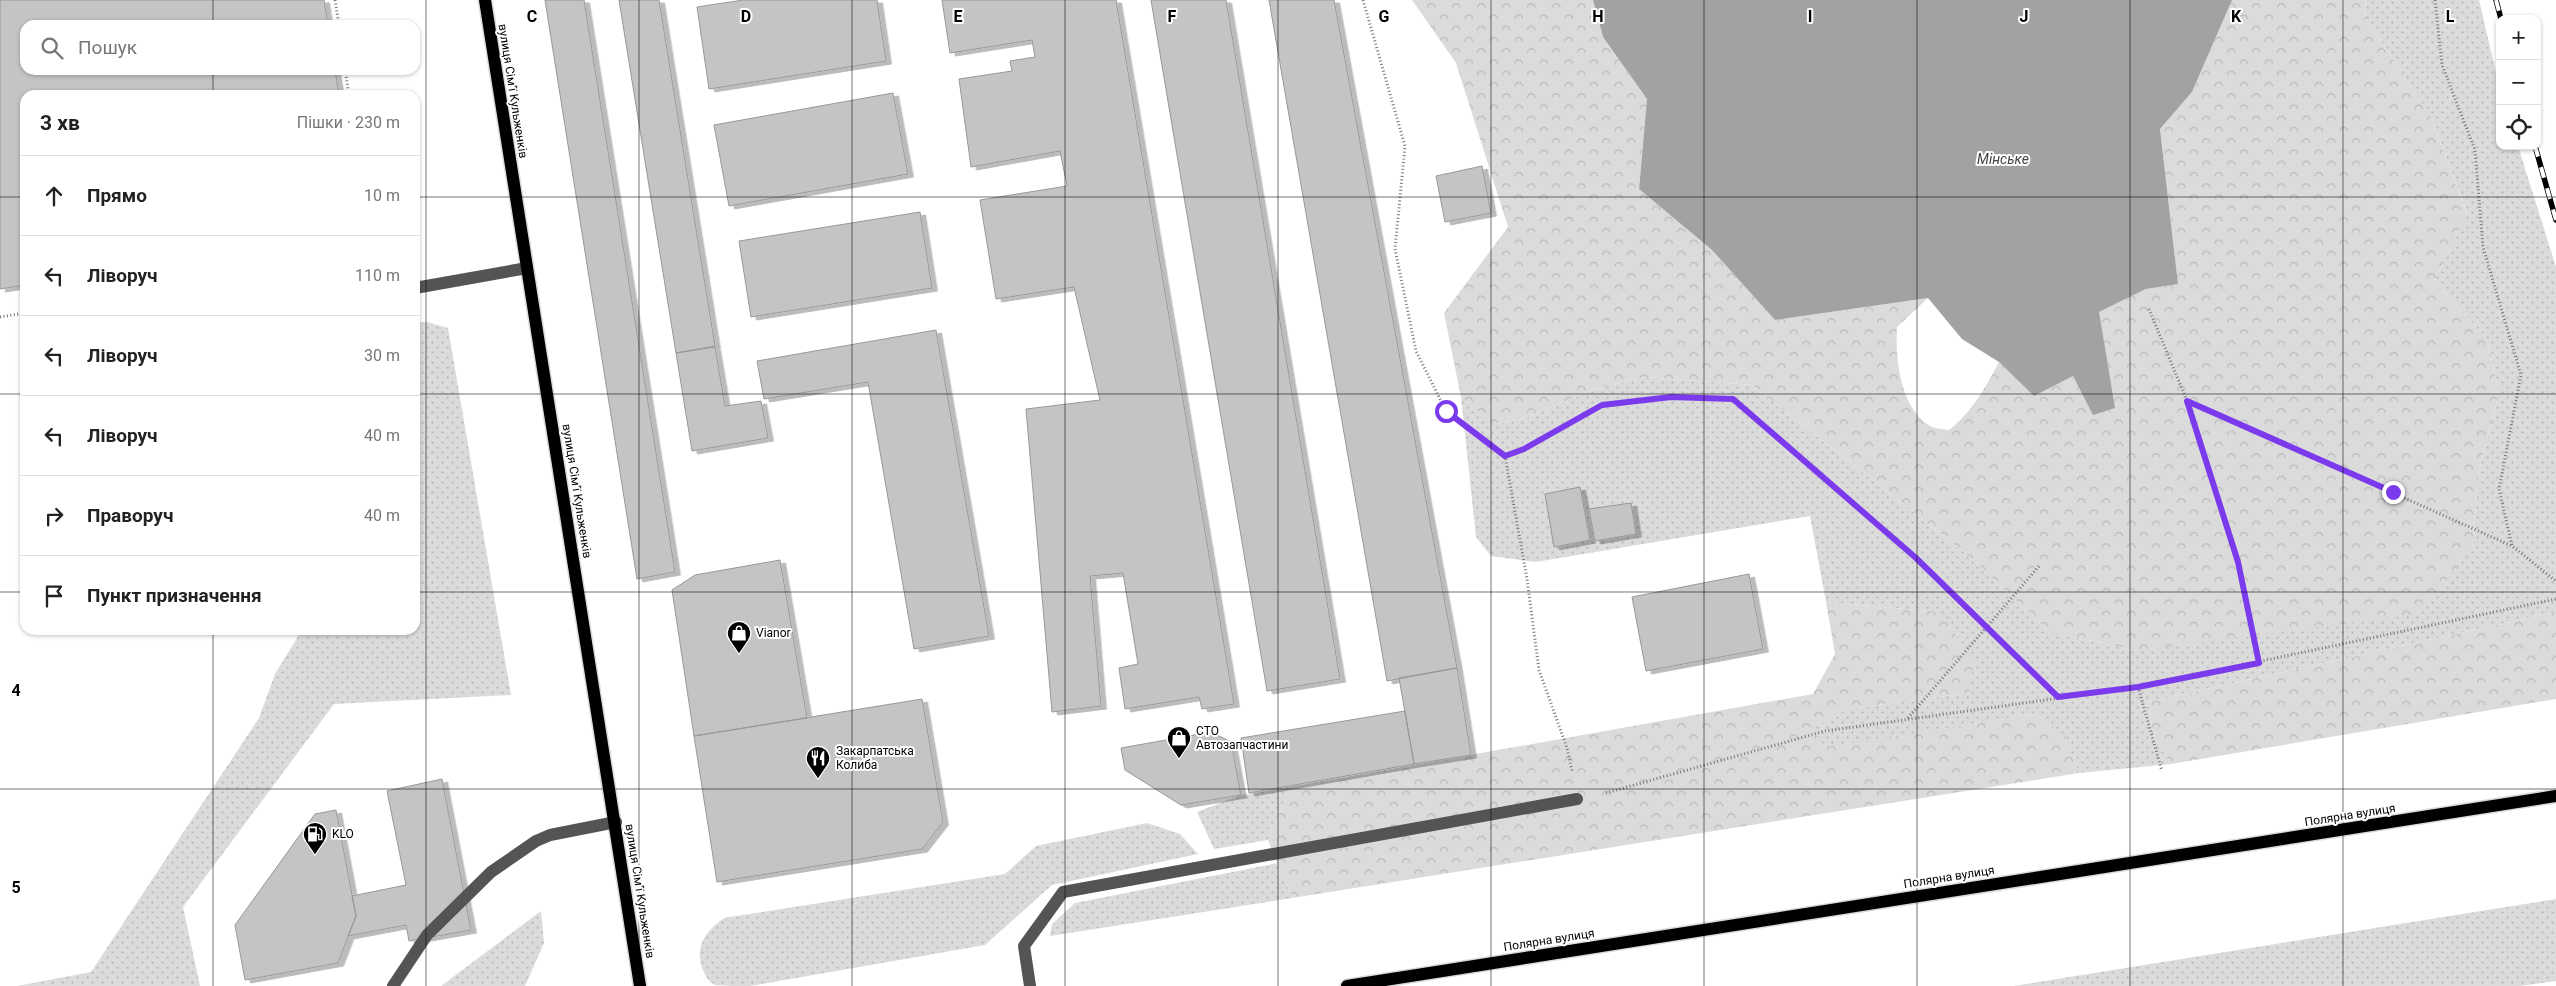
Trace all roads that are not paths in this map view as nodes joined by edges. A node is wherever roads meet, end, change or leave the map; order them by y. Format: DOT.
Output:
graph roads {
  1 [pos="485,0"];
  2 [pos="527,268"];
  3 [pos="420,287"];
  4 [pos="2556,796"];
  5 [pos="1577,799"];
  6 [pos="616,822"];
  7 [pos="393,986"];
  8 [pos="640,986"];
  9 [pos="1030,986"];
  10 [pos="1347,986"];
  1 -- 2 [label="main road, вулиця Сімʼї Кульженків"];
  2 -- 3 [label="lane"];
  2 -- 6 [label="main road, вулиця Сімʼї Кульженків"];
  4 -- 10 [label="main road, Полярна вулиця"];
  5 -- 9 [label="lane"];
  6 -- 7 [label="lane"];
  6 -- 8 [label="main road, вулиця Сімʼї Кульженків"];
}
